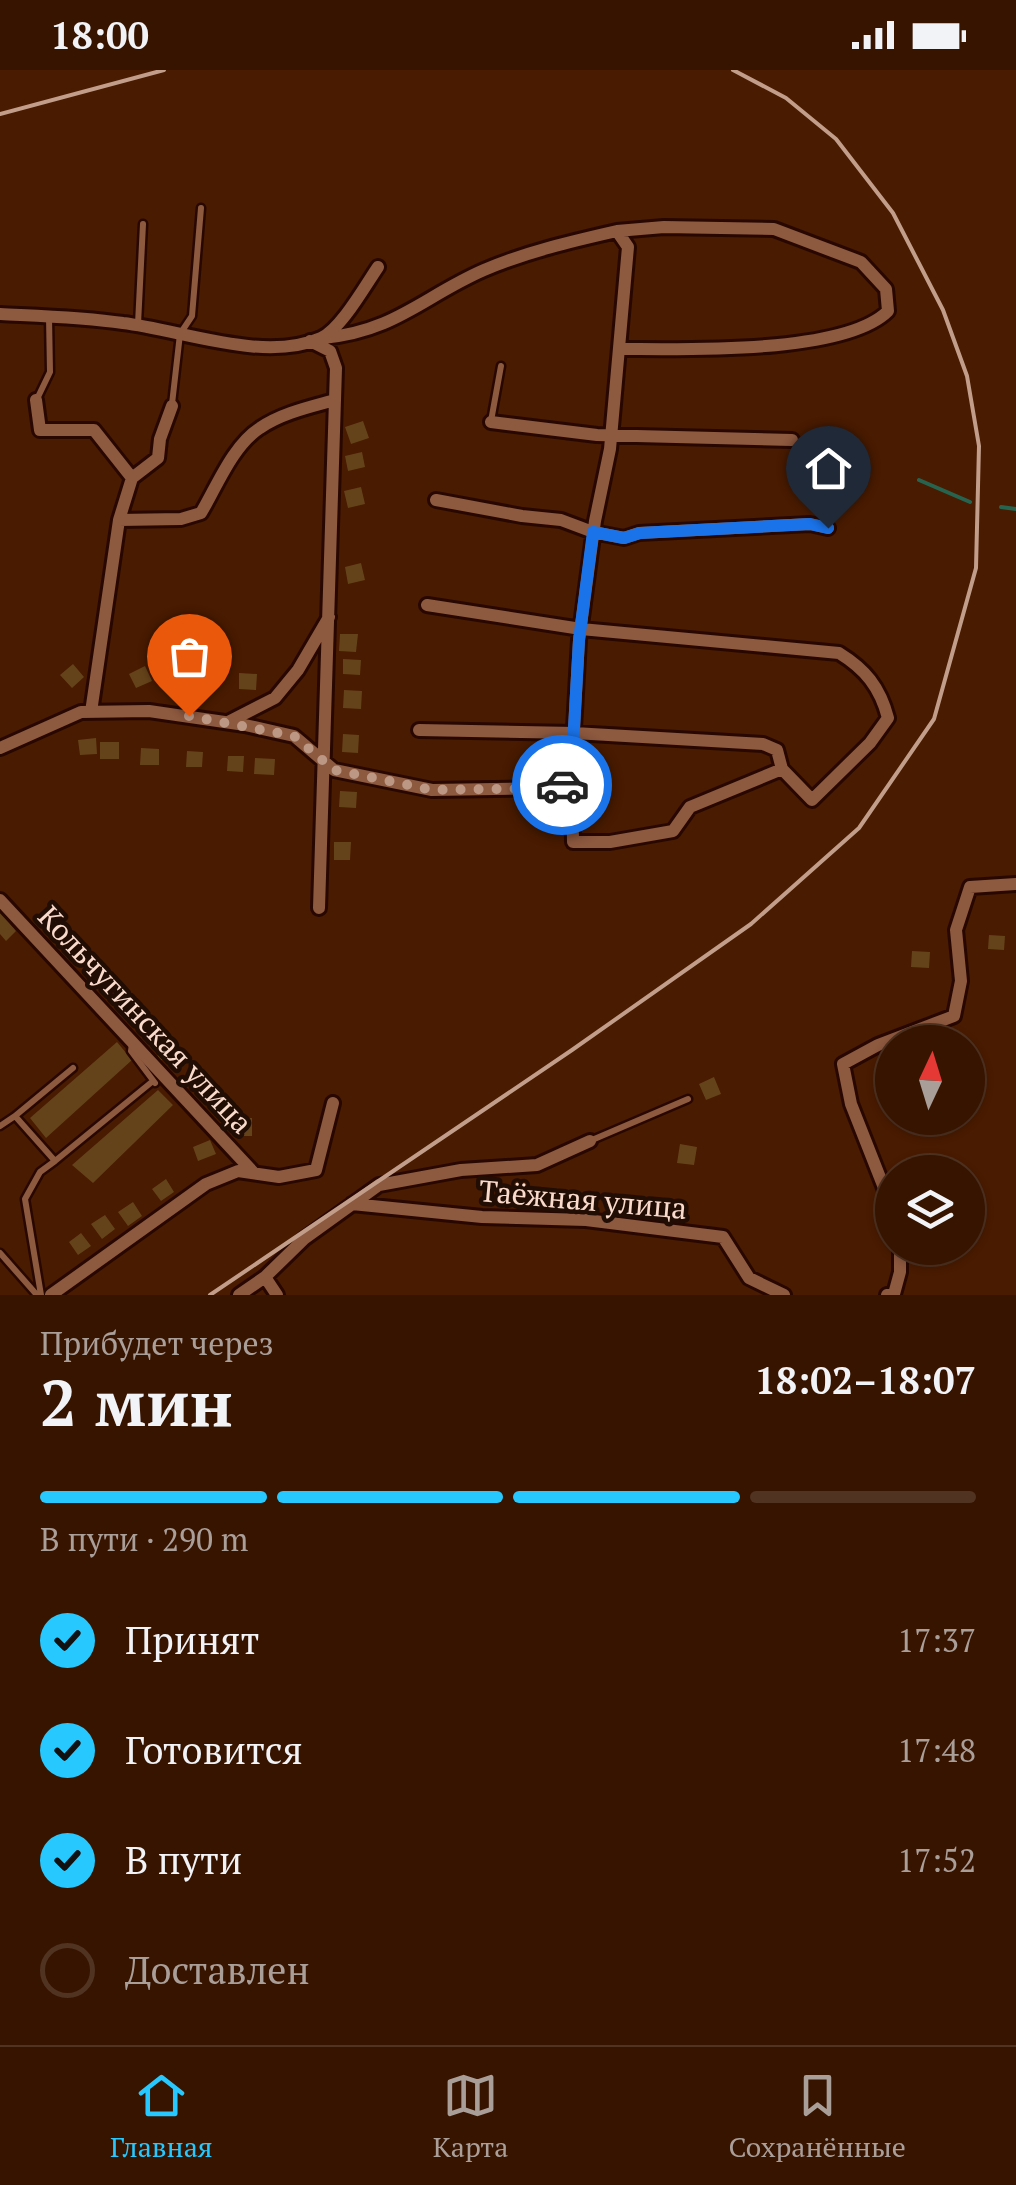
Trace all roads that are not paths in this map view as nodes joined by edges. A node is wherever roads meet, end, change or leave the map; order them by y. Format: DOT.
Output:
graph roads {
  1 [pos="201,208"];
  2 [pos="143,224"];
  3 [pos="617,231"];
  4 [pos="378,267"];
  5 [pos="0,314"];
  6 [pos="50,317"];
  7 [pos="138,325"];
  8 [pos="180,334"];
  9 [pos="317,339"];
  10 [pos="619,349"];
  11 [pos="500,366"];
  12 [pos="36,400"];
  13 [pos="335,400"];
  14 [pos="172,406"];
  15 [pos="490,422"];
  16 [pos="611,434"];
  17 [pos="792,440"];
  18 [pos="132,478"];
  19 [pos="436,500"];
  20 [pos="120,520"];
  21 [pos="828,528"];
  22 [pos="593,532"];
  23 [pos="427,605"];
  24 [pos="330,615"];
  25 [pos="581,629"];
  26 [pos="91,712"];
  27 [pos="228,722"];
  28 [pos="419,730"];
  29 [pos="574,733"];
  30 [pos="0,748"];
  31 [pos="322,760"];
  32 [pos="572,764"];
  33 [pos="782,769"];
  34 [pos="1016,884"];
  35 [pos="0,900"];
  36 [pos="319,908"];
  37 [pos="132,1042"];
  38 [pos="73,1068"];
  39 [pos="688,1099"];
  40 [pos="333,1103"];
  41 [pos="15,1116"];
  42 [pos="0,1126"];
  43 [pos="590,1141"];
  44 [pos="55,1162"];
  45 [pos="875,1164"];
  46 [pos="254,1174"];
  47 [pos="352,1204"];
  48 [pos="0,1253"];
  49 [pos="900,1265"];
  50 [pos="265,1277"];
  51 [pos="40,1295"];
  52 [pos="50,1295"];
  53 [pos="239,1295"];
  54 [pos="277,1295"];
  55 [pos="784,1295"];
  56 [pos="887,1295"];
  1 -- 8 [label="lane"];
  2 -- 7 [label="lane"];
  3 -- 9 [label="street"];
  3 -- 10 [label="street"];
  3 -- 10 [label="street"];
  4 -- 9 [label="street"];
  5 -- 6 [label="street"];
  6 -- 7 [label="street"];
  6 -- 12 [label="lane"];
  7 -- 8 [label="street"];
  8 -- 9 [label="street"];
  8 -- 14 [label="lane"];
  9 -- 13 [label="street"];
  10 -- 16 [label="street"];
  11 -- 15 [label="lane"];
  12 -- 18 [label="street"];
  13 -- 20 [label="street"];
  13 -- 24 [label="street"];
  14 -- 18 [label="street"];
  15 -- 16 [label="street"];
  16 -- 17 [label="street"];
  16 -- 22 [label="street"];
  18 -- 20 [label="street"];
  19 -- 22 [label="street"];
  20 -- 26 [label="street"];
  21 -- 22 [label="street"];
  22 -- 25 [label="street"];
  23 -- 25 [label="street"];
  24 -- 27 [label="street"];
  24 -- 31 [label="street"];
  25 -- 29 [label="street"];
  25 -- 33 [label="street"];
  26 -- 27 [label="street"];
  26 -- 30 [label="street"];
  27 -- 31 [label="street"];
  28 -- 29 [label="street"];
  29 -- 32 [label="street"];
  29 -- 33 [label="street"];
  31 -- 32 [label="street"];
  31 -- 36 [label="street"];
  32 -- 33 [label="street"];
  34 -- 45 [label="street"];
  35 -- 37 [label="street, Кольчугинская улица"];
  37 -- 44 [label="lane"];
  37 -- 46 [label="street, Кольчугинская улица"];
  38 -- 41 [label="lane"];
  39 -- 43 [label="lane"];
  40 -- 46 [label="street"];
  41 -- 42 [label="lane"];
  41 -- 44 [label="lane"];
  43 -- 47 [label="street"];
  44 -- 51 [label="lane"];
  46 -- 52 [label="street"];
  47 -- 50 [label="street"];
  47 -- 55 [label="street, Таёжная улица"];
  48 -- 51 [label="lane"];
  49 -- 56 [label="street"];
  50 -- 53 [label="street"];
  50 -- 54 [label="street"];
}
